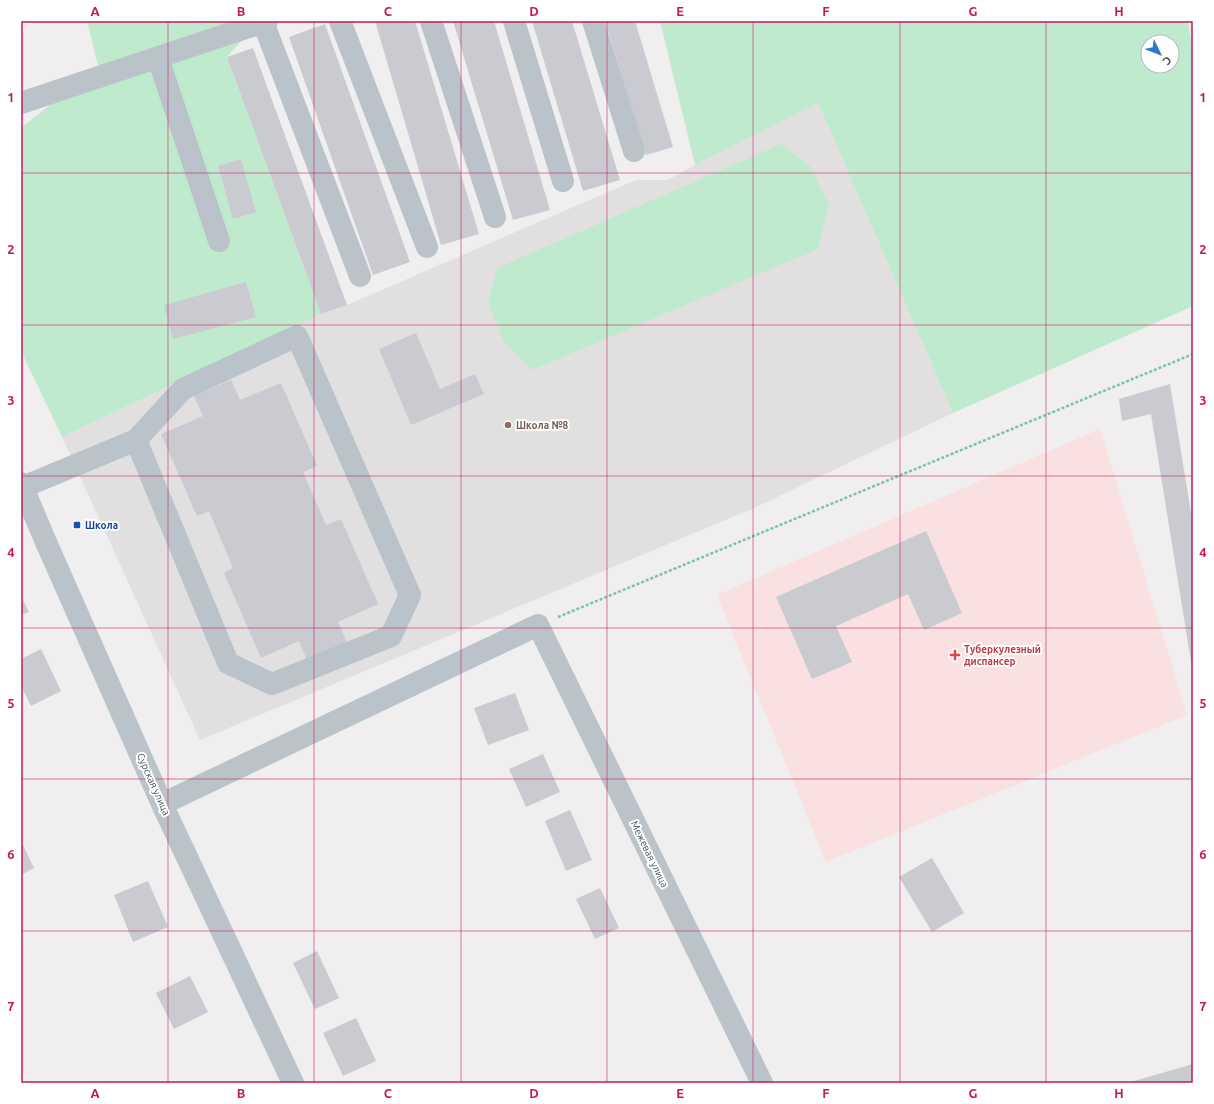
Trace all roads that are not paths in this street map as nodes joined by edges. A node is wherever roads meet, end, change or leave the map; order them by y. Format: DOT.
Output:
graph roads {
  1 [pos="340,21"];
  2 [pos="431,21"];
  3 [pos="514,21"];
  4 [pos="593,21"];
  5 [pos="265,22"];
  6 [pos="158,58"];
  7 [pos="21,103"];
  8 [pos="634,151"];
  9 [pos="562,181"];
  10 [pos="495,217"];
  11 [pos="219,241"];
  12 [pos="427,247"];
  13 [pos="360,276"];
  14 [pos="136,440"];
  15 [pos="23,494"];
  16 [pos="162,804"];
  17 [pos="293,1083"];
  18 [pos="762,1083"];
  1 -- 12 [label="street"];
  2 -- 10 [label="street"];
  3 -- 9 [label="street"];
  4 -- 8 [label="street"];
  5 -- 6 [label="street"];
  5 -- 13 [label="street"];
  6 -- 7 [label="street"];
  6 -- 11 [label="street"];
  14 -- 14 [label="street"];
  14 -- 15 [label="street"];
  15 -- 16 [label="street, Сурская улица"];
  16 -- 17 [label="street, Сурская улица"];
  16 -- 18 [label="street, Межевая улица"];
}
